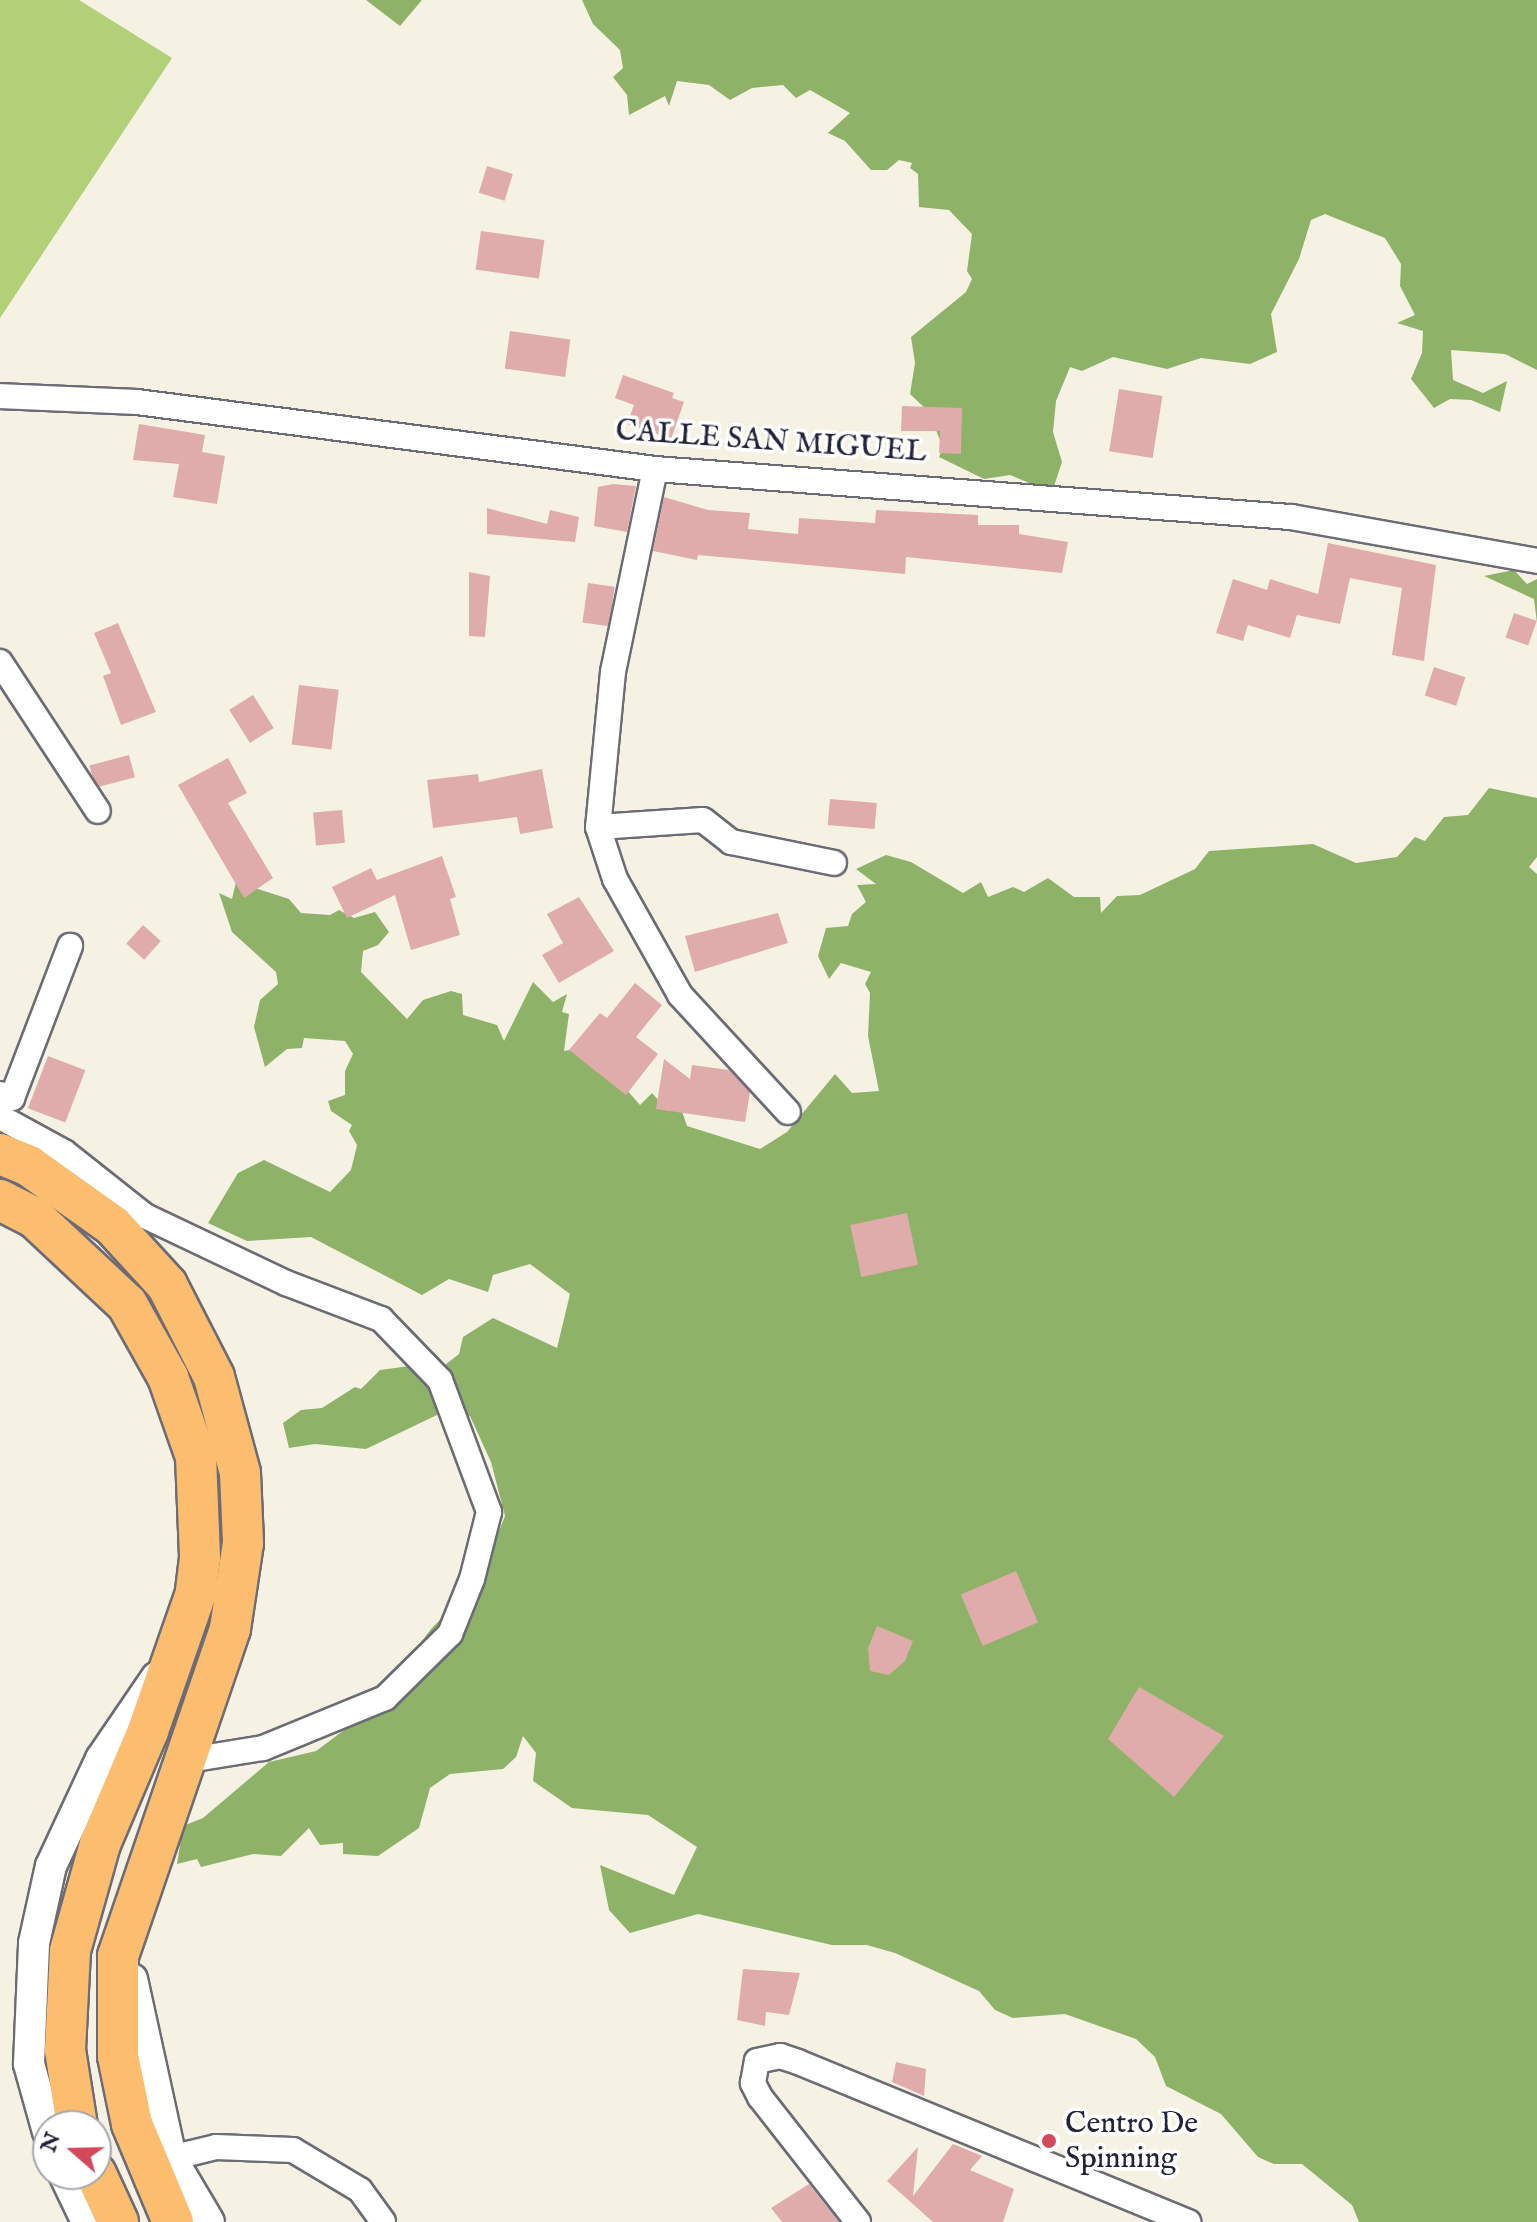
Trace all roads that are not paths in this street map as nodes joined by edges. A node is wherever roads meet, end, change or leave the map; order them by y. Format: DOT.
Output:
graph roads {
  1 [pos="0,396"];
  2 [pos="655,469"];
  3 [pos="1537,561"];
  4 [pos="0,662"];
  5 [pos="98,811"];
  6 [pos="598,827"];
  7 [pos="834,863"];
  8 [pos="70,946"];
  9 [pos="4,1103"];
  10 [pos="788,1112"];
  11 [pos="0,1154"];
  12 [pos="0,1200"];
  13 [pos="183,1639"];
  14 [pos="189,1760"];
  15 [pos="125,1931"];
  16 [pos="42,2110"];
  17 [pos="74,2110"];
  18 [pos="171,2158"];
  19 [pos="72,2190"];
  20 [pos="103,2190"];
  21 [pos="87,2222"];
  22 [pos="118,2222"];
  23 [pos="173,2222"];
  24 [pos="209,2222"];
  25 [pos="383,2222"];
  26 [pos="858,2222"];
  27 [pos="1189,2222"];
  1 -- 2 [label="street, CALLE SAN MIGUEL"];
  2 -- 3 [label="street, CALLE SAN MIGUEL"];
  2 -- 6 [label="street"];
  4 -- 5 [label="street"];
  6 -- 7 [label="street"];
  6 -- 10 [label="street"];
  8 -- 9 [label="street"];
  9 -- 14 [label="street"];
  11 -- 14 [label="main road"];
  12 -- 13 [label="main road"];
  13 -- 16 [label="street"];
  13 -- 17 [label="main road"];
  14 -- 15 [label="main road"];
  15 -- 18 [label="street"];
  15 -- 23 [label="main road"];
  18 -- 24 [label="street"];
  18 -- 25 [label="street"];
  19 -- 21 [label="street"];
  20 -- 22 [label="main road"];
  26 -- 27 [label="street"];
}
